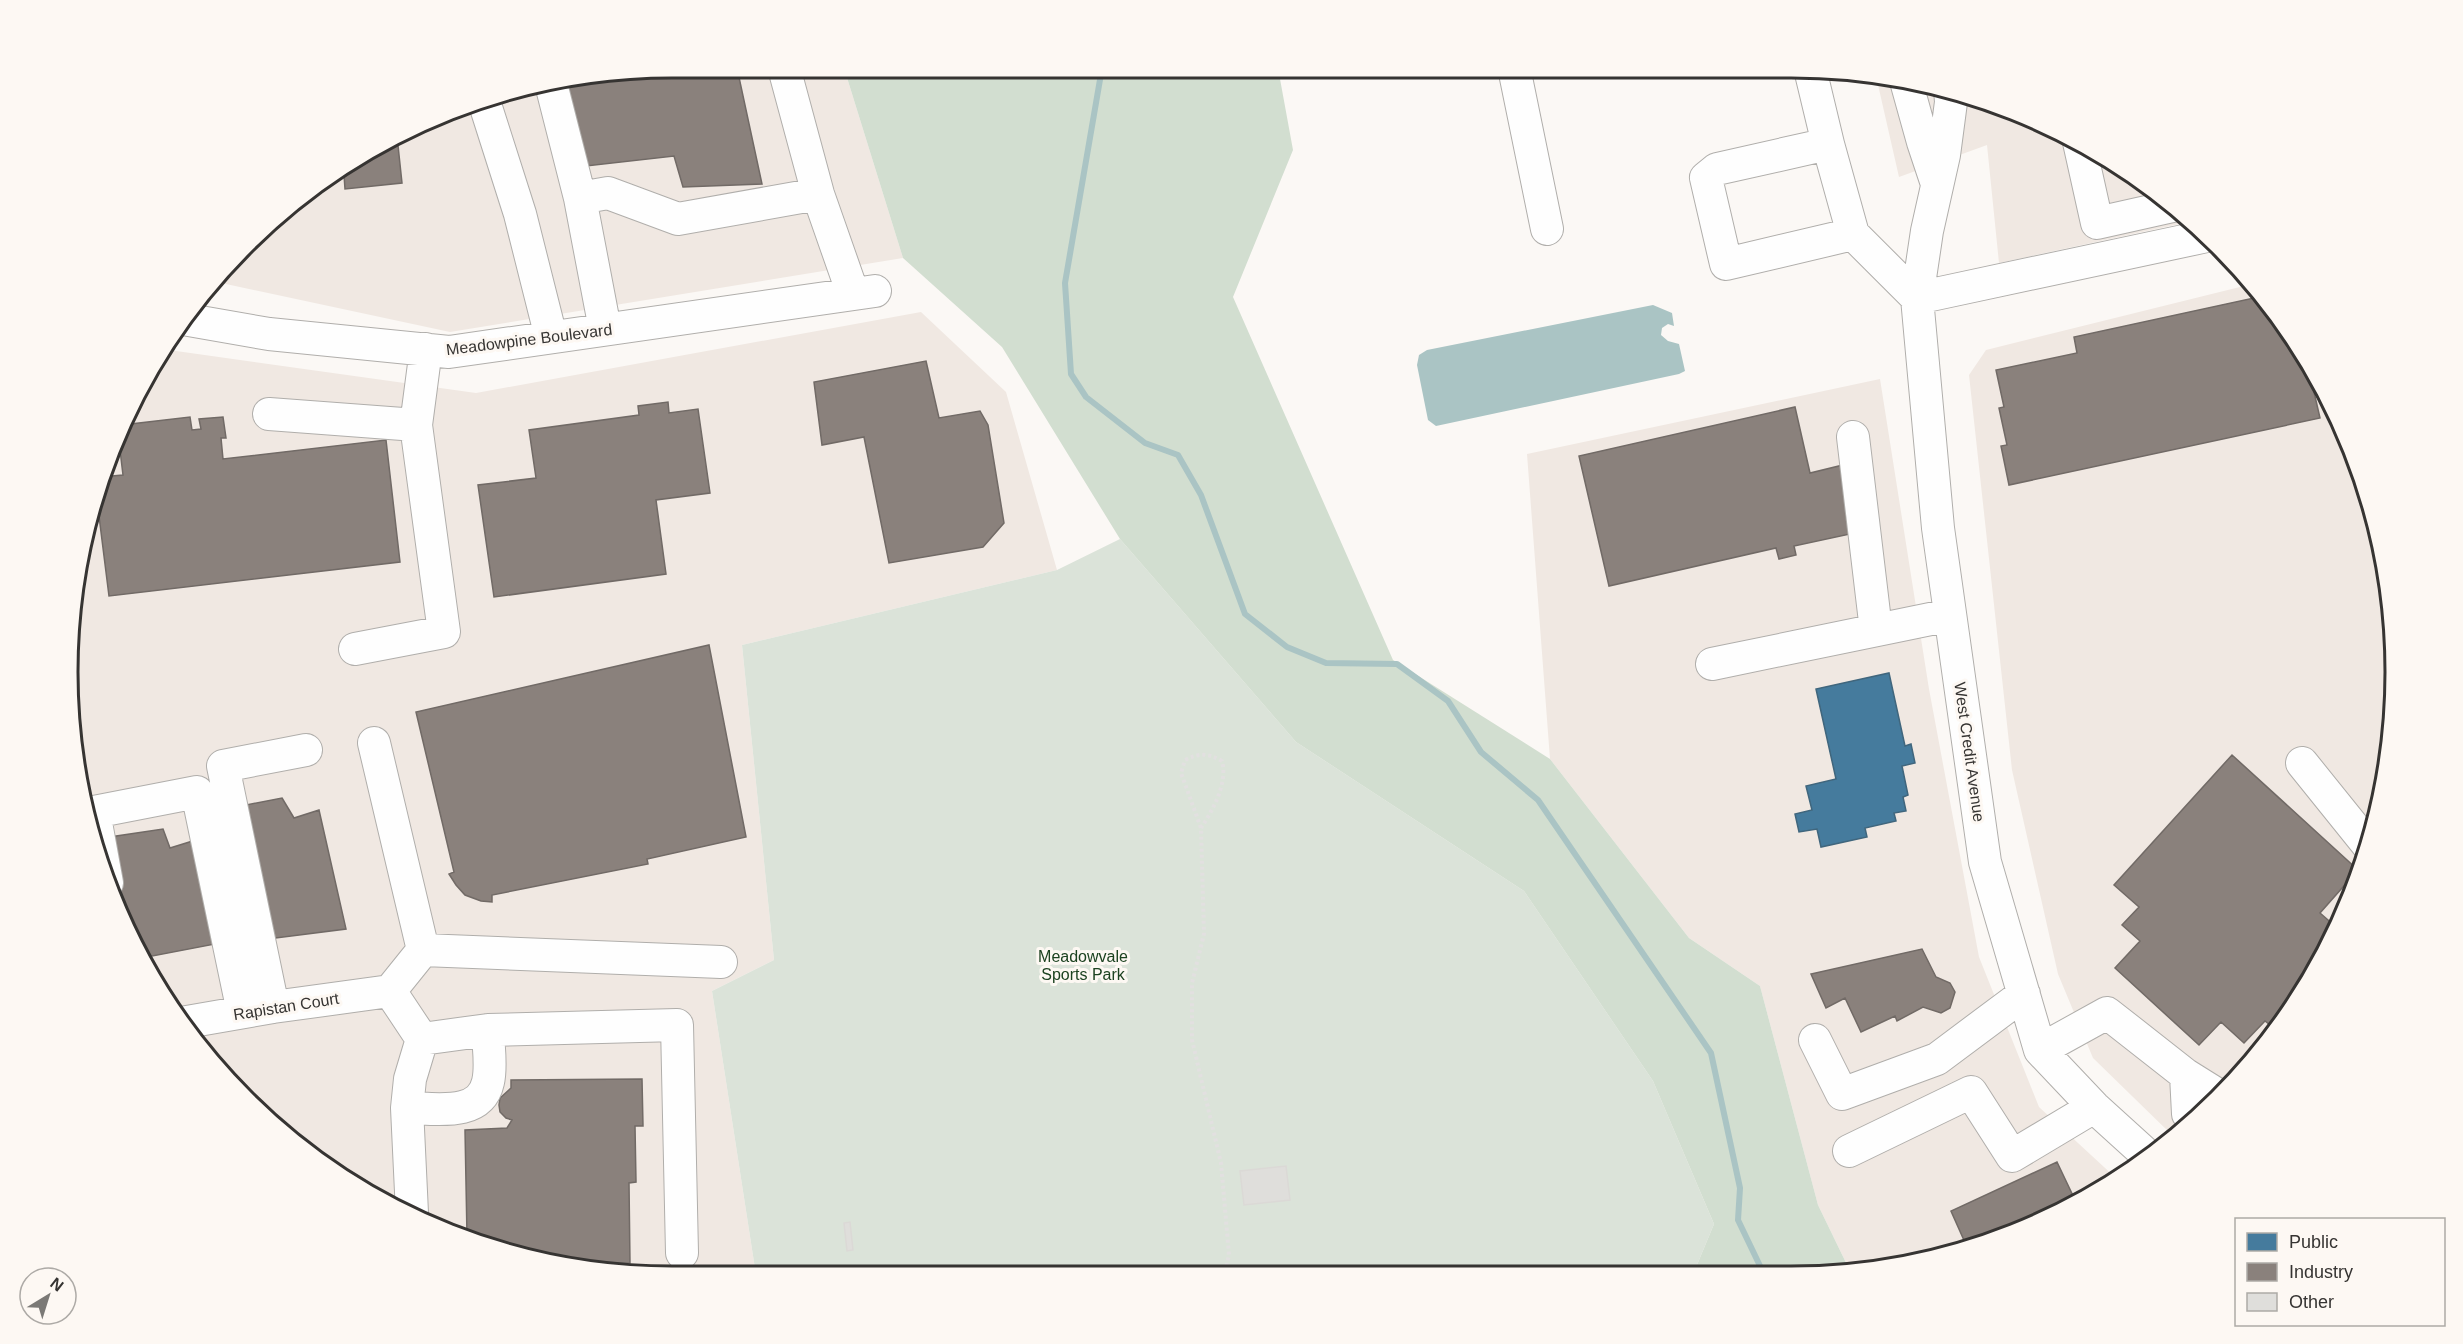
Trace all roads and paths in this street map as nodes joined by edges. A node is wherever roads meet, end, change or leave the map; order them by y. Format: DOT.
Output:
graph roads {
  1 [pos="787,78"];
  2 [pos="1516,78"];
  3 [pos="1812,79"];
  4 [pos="1908,89"];
  5 [pos="552,90"];
  6 [pos="1951,100"];
  7 [pos="486,108"];
  8 [pos="1828,144"];
  9 [pos="2082,155"];
  10 [pos="1937,185"];
  11 [pos="818,194"];
  12 [pos="580,198"];
  13 [pos="2162,209"];
  14 [pos="1547,229"];
  15 [pos="1853,234"];
  16 [pos="2197,238"];
  17 [pos="1917,298"];
  18 [pos="193,321"];
  19 [pos="605,329"];
  20 [pos="551,337"];
  21 [pos="426,349"];
  22 [pos="269,414"];
  23 [pos="416,425"];
  24 [pos="1853,437"];
  25 [pos="1950,615"];
  26 [pos="1876,630"];
  27 [pos="355,649"];
  28 [pos="1712,664"];
  29 [pos="374,743"];
  30 [pos="306,750"];
  31 [pos="2302,763"];
  32 [pos="95,812"];
  33 [pos="1201,828"];
  34 [pos="2361,837"];
  35 [pos="423,950"];
  36 [pos="721,962"];
  37 [pos="390,991"];
  38 [pos="2024,993"];
  39 [pos="273,1007"];
  40 [pos="243,1012"];
  41 [pos="192,1021"];
  42 [pos="488,1030"];
  43 [pos="422,1039"];
  44 [pos="1815,1040"];
  45 [pos="2040,1050"];
  46 [pos="2186,1075"];
  47 [pos="2212,1091"];
  48 [pos="2094,1107"];
  49 [pos="407,1108"];
  50 [pos="2188,1114"];
  51 [pos="1849,1151"];
  52 [pos="2142,1151"];
  53 [pos="412,1206"];
  54 [pos="682,1253"];
  55 [pos="1226,1266"];
  1 -- 11 [label="street"];
  2 -- 14 [label="street"];
  3 -- 8 [label="street"];
  4 -- 10 [label="street"];
  5 -- 12 [label="street"];
  6 -- 10 [label="street, West Credit Avenue"];
  7 -- 20 [label="street"];
  8 -- 15 [label="street"];
  8 -- 15 [label="street"];
  9 -- 13 [label="street"];
  10 -- 17 [label="street, West Credit Avenue"];
  11 -- 12 [label="street"];
  11 -- 19 [label="street, Meadowpine Boulevard"];
  12 -- 19 [label="street"];
  15 -- 17 [label="street"];
  16 -- 17 [label="street"];
  17 -- 25 [label="street, West Credit Avenue"];
  18 -- 21 [label="street, Meadowpine Boulevard"];
  19 -- 20 [label="street, Meadowpine Boulevard"];
  20 -- 21 [label="street, Meadowpine Boulevard"];
  21 -- 23 [label="street"];
  22 -- 23 [label="street"];
  23 -- 27 [label="street"];
  24 -- 26 [label="street"];
  25 -- 26 [label="street"];
  25 -- 38 [label="street, West Credit Avenue"];
  26 -- 28 [label="street"];
  29 -- 35 [label="street"];
  30 -- 39 [label="street"];
  31 -- 34 [label="street"];
  32 -- 40 [label="street"];
  33 -- 33 [label="path"];
  33 -- 55 [label="path"];
  35 -- 36 [label="street"];
  35 -- 37 [label="street"];
  37 -- 39 [label="street, Rapistan Court"];
  37 -- 43 [label="street"];
  38 -- 44 [label="street"];
  38 -- 45 [label="street, West Credit Avenue"];
  39 -- 40 [label="street, Rapistan Court"];
  40 -- 41 [label="street, Rapistan Court"];
  42 -- 43 [label="street"];
  42 -- 49 [label="street"];
  42 -- 54 [label="street"];
  43 -- 49 [label="street"];
  45 -- 46 [label="street"];
  45 -- 48 [label="street, West Credit Avenue"];
  46 -- 47 [label="street"];
  46 -- 50 [label="street"];
  48 -- 51 [label="street"];
  48 -- 52 [label="street, West Credit Avenue"];
  49 -- 53 [label="street"];
}
